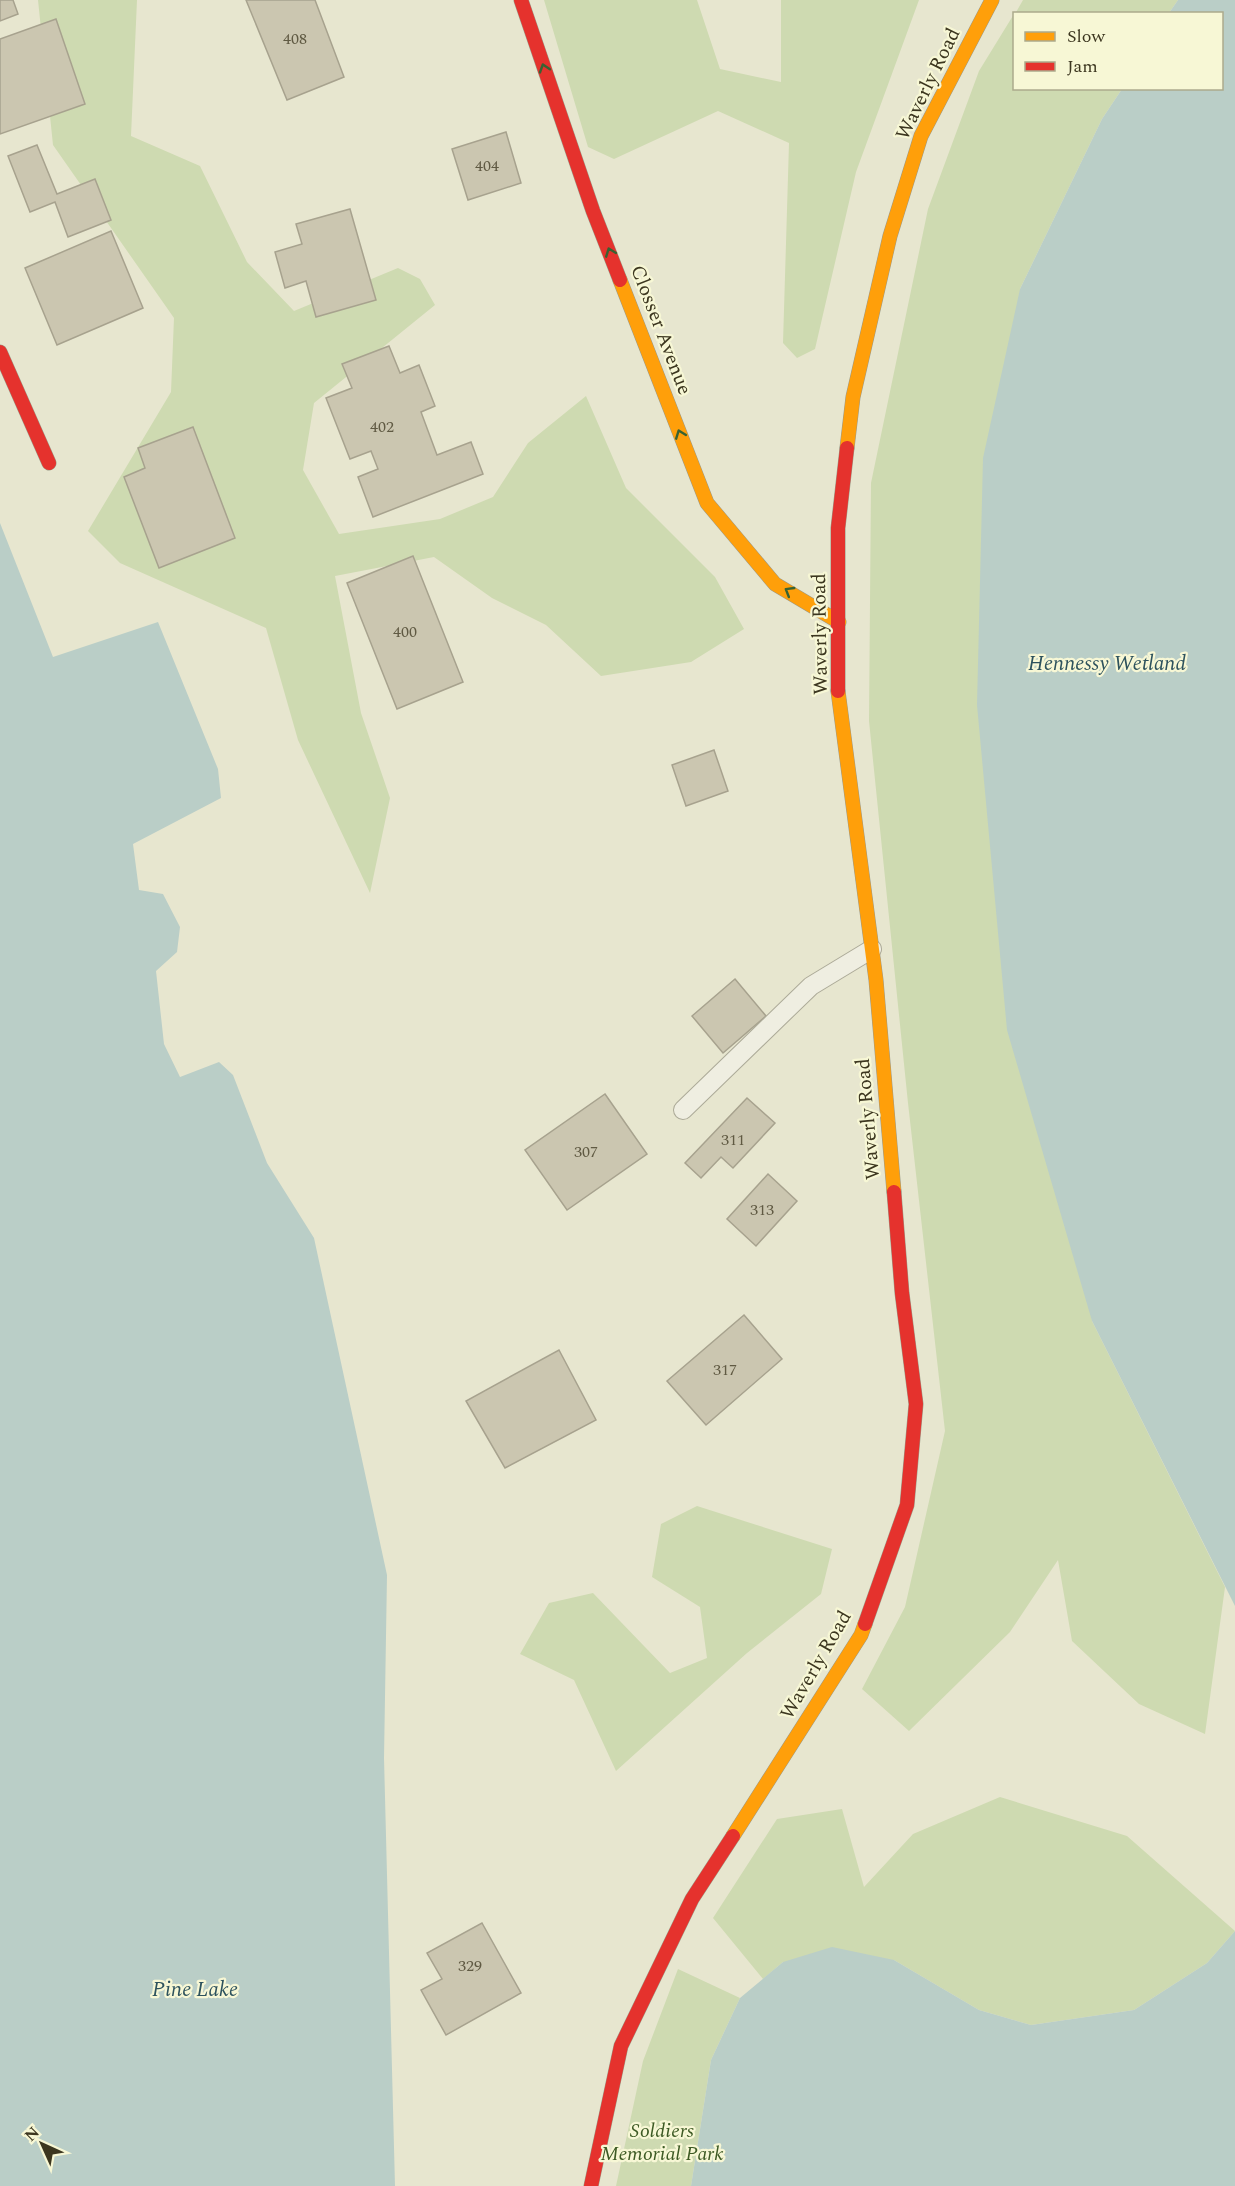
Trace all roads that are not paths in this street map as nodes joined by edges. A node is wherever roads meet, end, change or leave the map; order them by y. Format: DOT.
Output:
graph roads {
  1 [pos="521,0"];
  2 [pos="992,0"];
  3 [pos="0,352"];
  4 [pos="49,463"];
  5 [pos="839,621"];
  6 [pos="872,949"];
  7 [pos="683,1110"];
  8 [pos="591,2186"];
  5 -- 1 [label="street, Closser Avenue, one-way"];
  2 -- 5 [label="street, Waverly Road"];
  3 -- 4 [label="street"];
  5 -- 6 [label="street, Waverly Road"];
  6 -- 7 [label="lane"];
  6 -- 8 [label="street, Waverly Road"];
}
